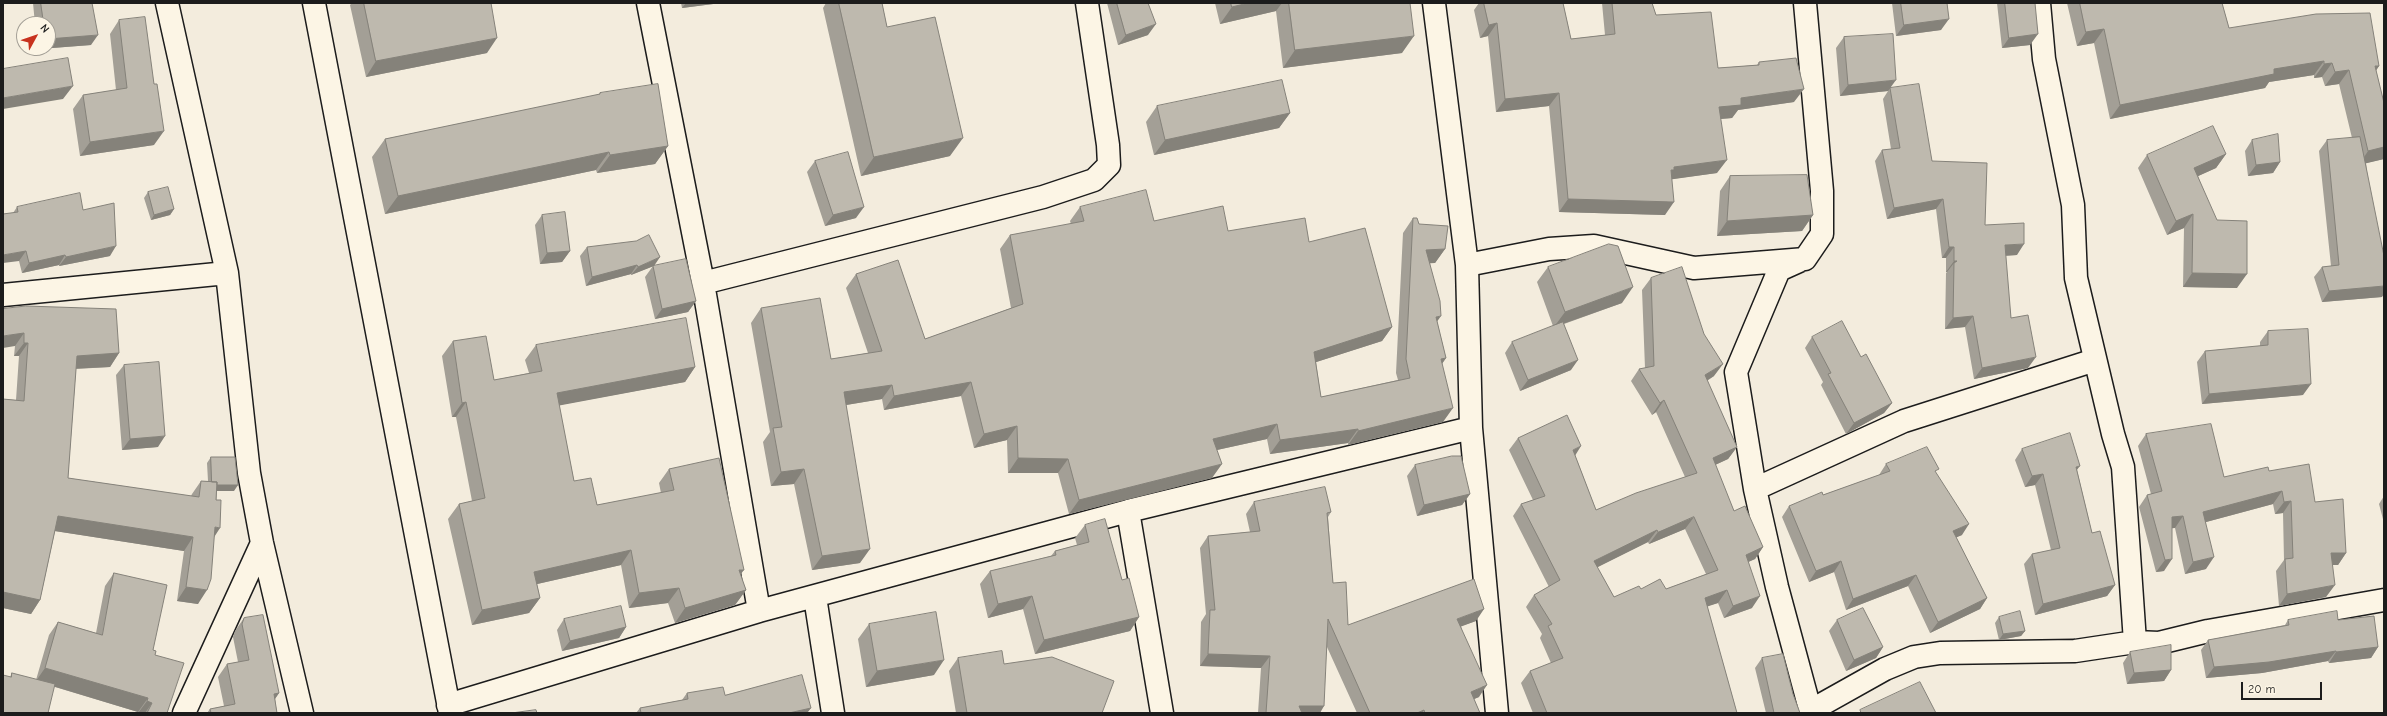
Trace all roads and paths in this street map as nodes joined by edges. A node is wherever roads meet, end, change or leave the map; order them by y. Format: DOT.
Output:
graph roads {
  1 [pos="167,3"];
  2 [pos="314,3"];
  3 [pos="648,3"];
  4 [pos="1087,3"];
  5 [pos="1434,3"];
  6 [pos="1805,3"];
  7 [pos="2039,3"];
  8 [pos="1805,259"];
  9 [pos="1467,265"];
  10 [pos="227,273"];
  11 [pos="703,283"];
  12 [pos="3,295"];
  13 [pos="2095,360"];
  14 [pos="1471,428"];
  15 [pos="1755,489"];
  16 [pos="1128,511"];
  17 [pos="262,543"];
  18 [pos="816,597"];
  19 [pos="2384,600"];
  20 [pos="759,612"];
  21 [pos="2135,642"];
  22 [pos="449,709"];
  23 [pos="1811,712"];
  24 [pos="184,713"];
  25 [pos="302,713"];
  26 [pos="833,713"];
  27 [pos="1162,713"];
  28 [pos="1497,713"];
  1 -- 10 [label="street"];
  2 -- 22 [label="street"];
  3 -- 11 [label="street"];
  4 -- 11 [label="street"];
  5 -- 9 [label="street"];
  6 -- 8 [label="street"];
  7 -- 13 [label="street"];
  8 -- 9 [label="street"];
  8 -- 15 [label="street"];
  9 -- 14 [label="street"];
  10 -- 12 [label="street"];
  10 -- 17 [label="street"];
  11 -- 20 [label="street"];
  13 -- 15 [label="street"];
  13 -- 21 [label="street"];
  14 -- 16 [label="street"];
  14 -- 28 [label="street"];
  15 -- 23 [label="street"];
  16 -- 18 [label="street"];
  16 -- 27 [label="street"];
  17 -- 24 [label="street"];
  17 -- 25 [label="street"];
  18 -- 20 [label="street"];
  18 -- 26 [label="street"];
  19 -- 21 [label="street"];
  20 -- 22 [label="street"];
  21 -- 23 [label="street"];
}
